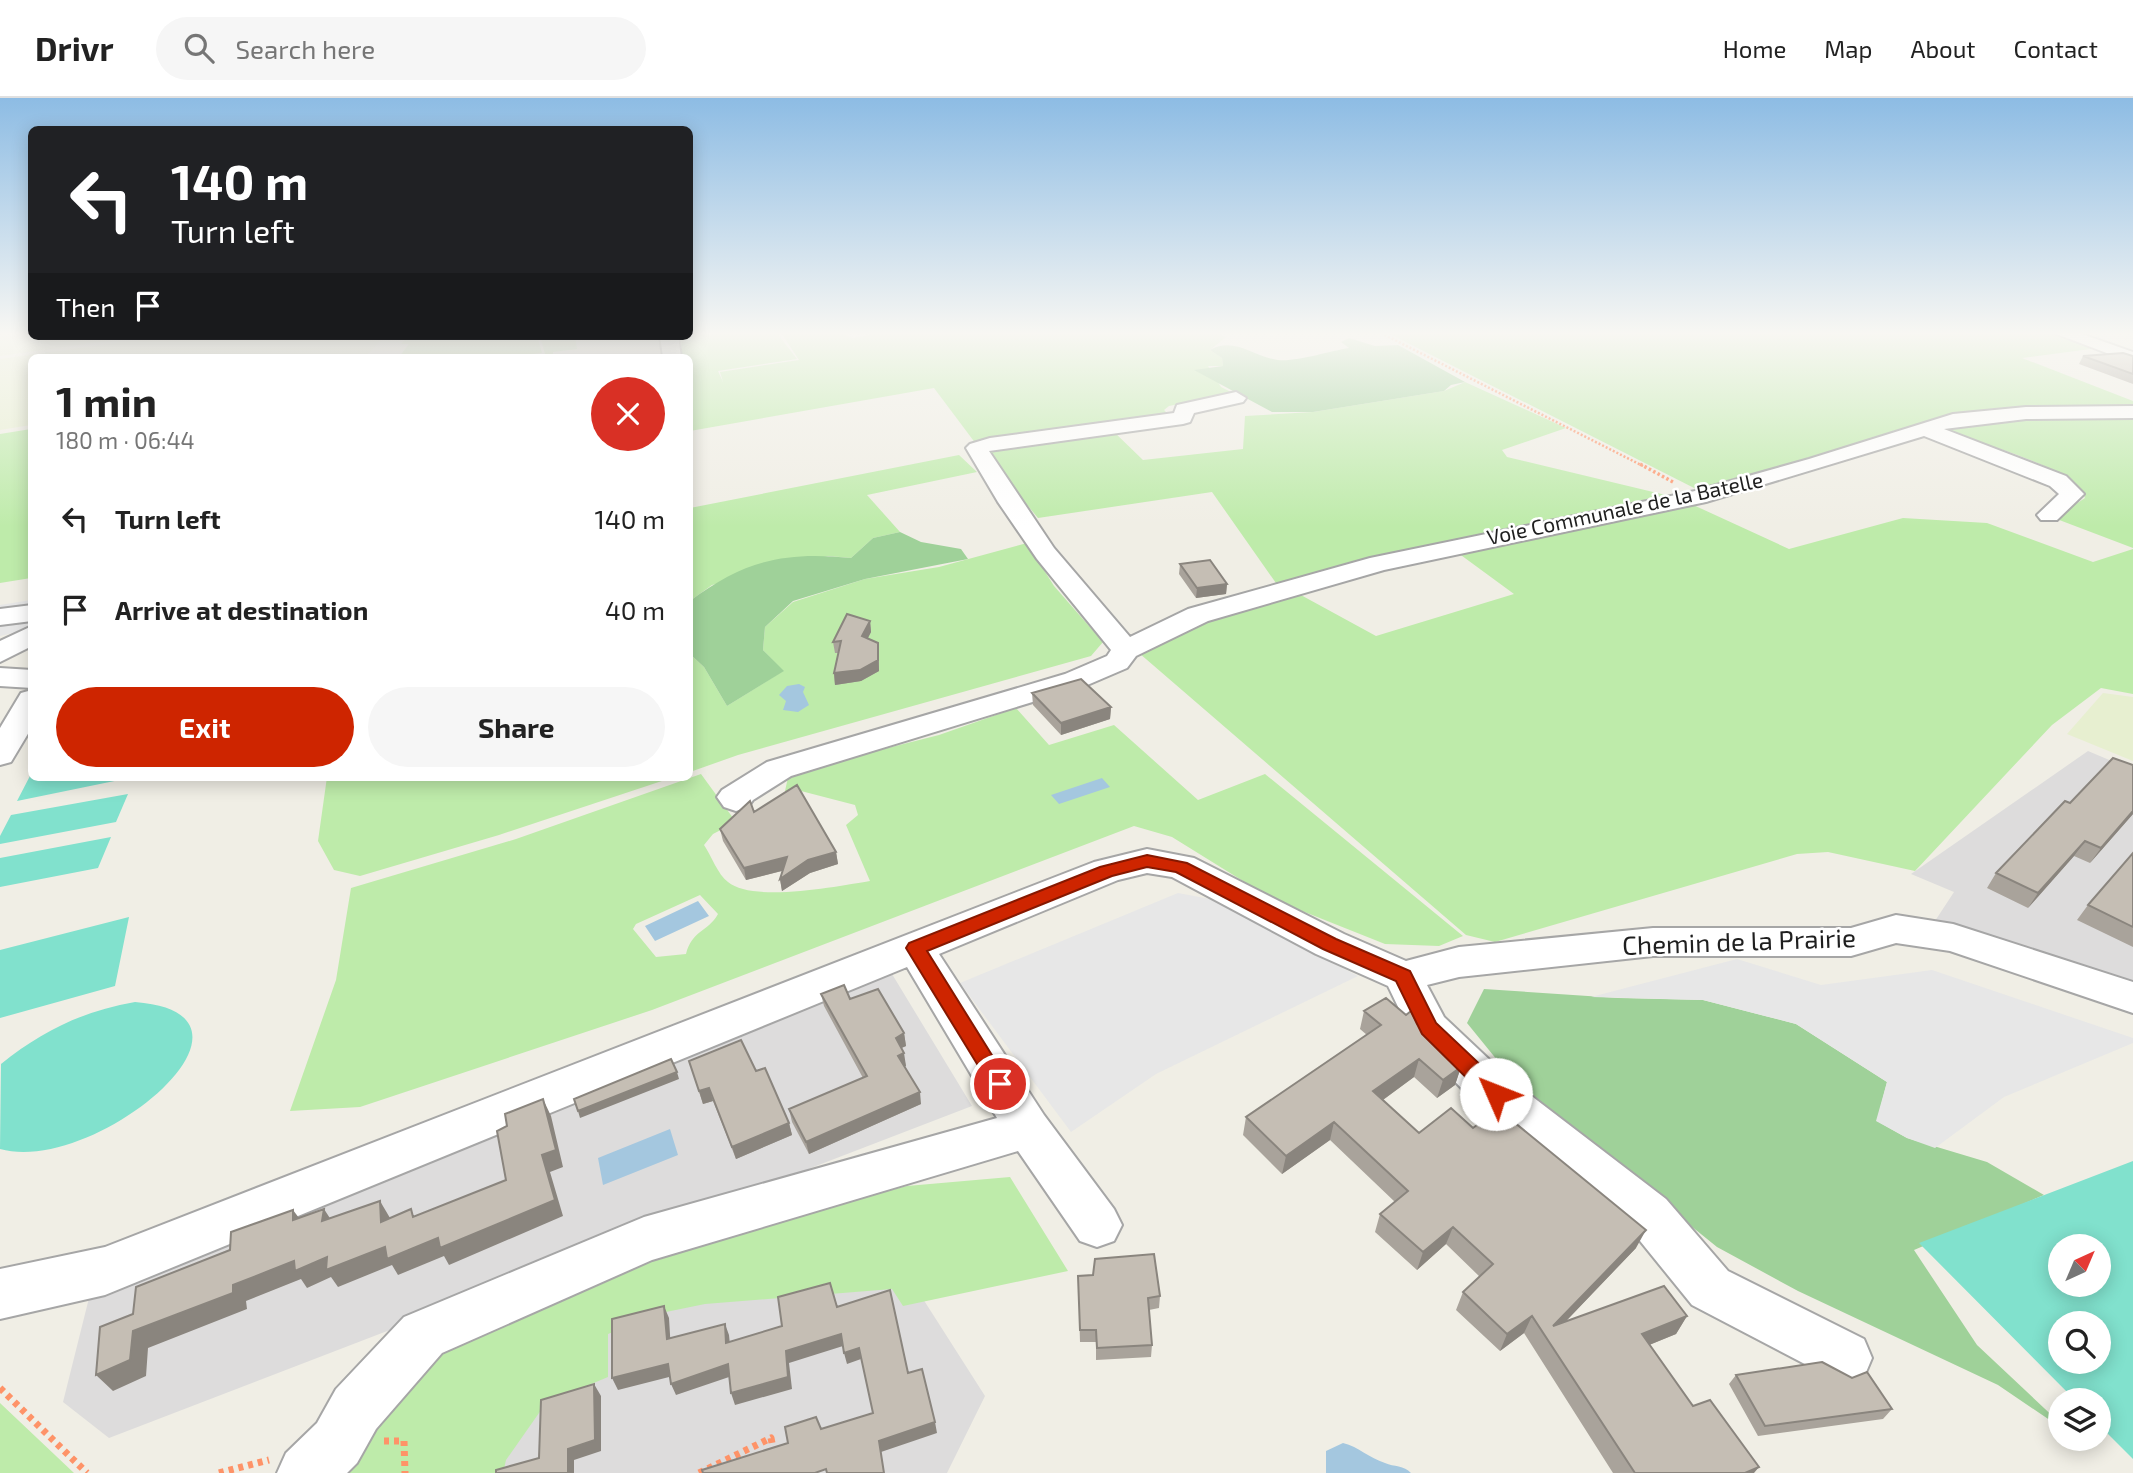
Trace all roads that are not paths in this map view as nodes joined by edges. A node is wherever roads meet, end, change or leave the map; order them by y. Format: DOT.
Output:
graph roads {
  1 [pos="1236,398"];
  2 [pos="2133,412"];
  3 [pos="1925,429"];
  4 [pos="2049,516"];
  5 [pos="28,614"];
  6 [pos="0,617"];
  7 [pos="28,636"];
  8 [pos="1126,650"];
  9 [pos="0,653"];
  10 [pos="0,677"];
  11 [pos="28,679"];
  12 [pos="28,706"];
  13 [pos="0,755"];
  14 [pos="736,800"];
  15 [pos="915,948"];
  16 [pos="1403,976"];
  17 [pos="2133,998"];
  18 [pos="1028,1129"];
  19 [pos="1097,1224"];
  20 [pos="0,1294"];
  21 [pos="1845,1358"];
  22 [pos="306,1473"];
  1 -- 8 [label="street"];
  2 -- 3 [label="street, Voie Communale de la Batelle"];
  3 -- 4 [label="street"];
  3 -- 8 [label="street, Voie Communale de la Batelle"];
  5 -- 6 [label="street"];
  7 -- 9 [label="street"];
  8 -- 14 [label="street, Voie Communale de la Batelle"];
  10 -- 11 [label="street"];
  12 -- 13 [label="street"];
  15 -- 16 [label="street"];
  15 -- 18 [label="street"];
  15 -- 20 [label="street"];
  16 -- 17 [label="street, Chemin de la Prairie"];
  16 -- 21 [label="street"];
  18 -- 19 [label="street"];
  18 -- 22 [label="street"];
}
